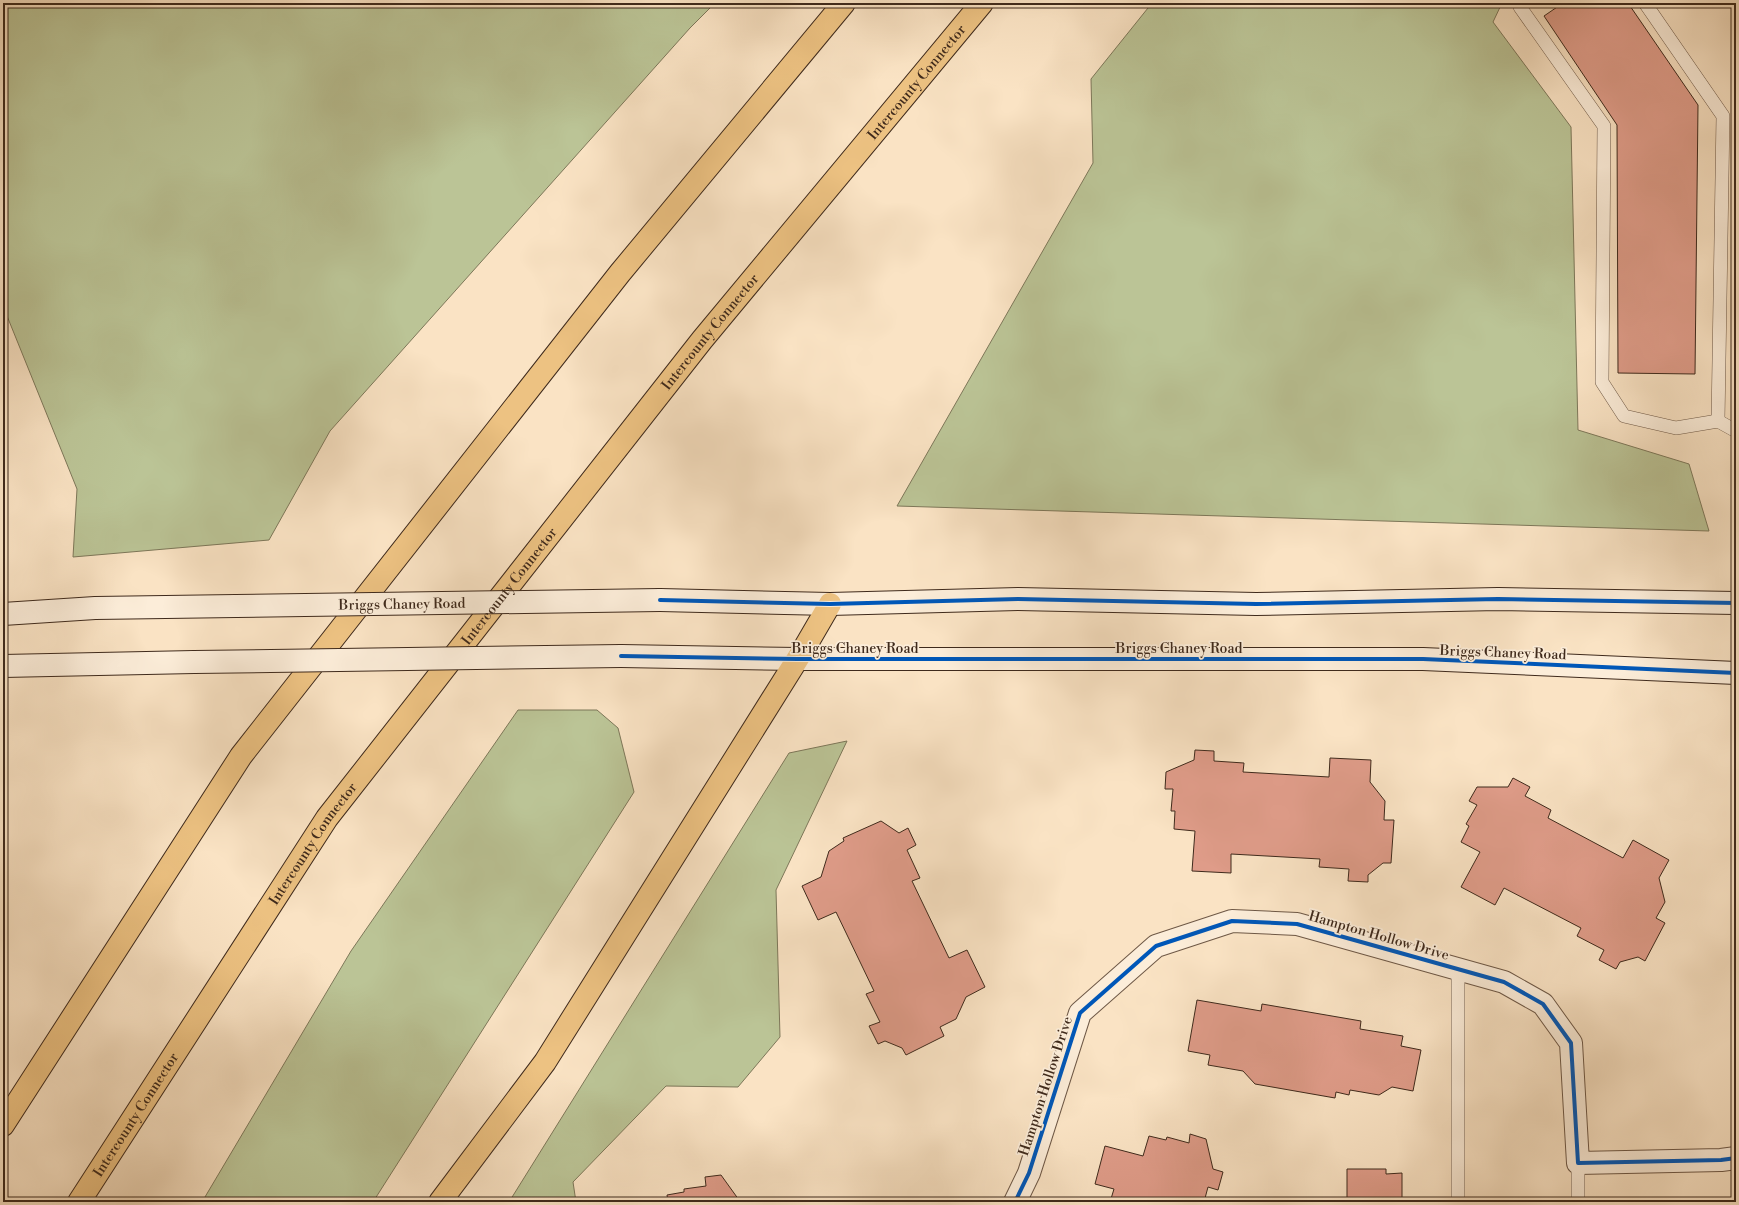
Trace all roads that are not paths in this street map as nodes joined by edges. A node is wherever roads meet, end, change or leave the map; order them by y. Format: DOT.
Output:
graph roads {
  1 [pos="844,3"];
  2 [pos="982,3"];
  3 [pos="1521,3"];
  4 [pos="1645,3"];
  5 [pos="1718,421"];
  6 [pos="1736,431"];
  7 [pos="1736,603"];
  8 [pos="830,604"];
  9 [pos="3,614"];
  10 [pos="798,659"];
  11 [pos="3,666"];
  12 [pos="1736,673"];
  13 [pos="1458,969"];
  14 [pos="3,1124"];
  15 [pos="1736,1158"];
  16 [pos="1578,1163"];
  17 [pos="80,1202"];
  18 [pos="440,1202"];
  19 [pos="1015,1202"];
  20 [pos="1458,1202"];
  21 [pos="1578,1202"];
  1 -- 14 [label="highway"];
  2 -- 17 [label="highway, Intercounty Connector"];
  3 -- 5 [label="lane"];
  4 -- 5 [label="lane"];
  5 -- 6 [label="lane"];
  7 -- 8 [label="main road, Briggs Chaney Road"];
  8 -- 9 [label="main road, Briggs Chaney Road, bridge"];
  8 -- 10 [label="highway"];
  10 -- 11 [label="main road, Briggs Chaney Road, bridge"];
  10 -- 12 [label="main road, Briggs Chaney Road"];
  10 -- 18 [label="highway"];
  13 -- 16 [label="main road, Hampton Hollow Drive"];
  13 -- 19 [label="main road, Hampton Hollow Drive"];
  13 -- 20 [label="lane"];
  15 -- 16 [label="main road"];
  16 -- 21 [label="lane"];
}
